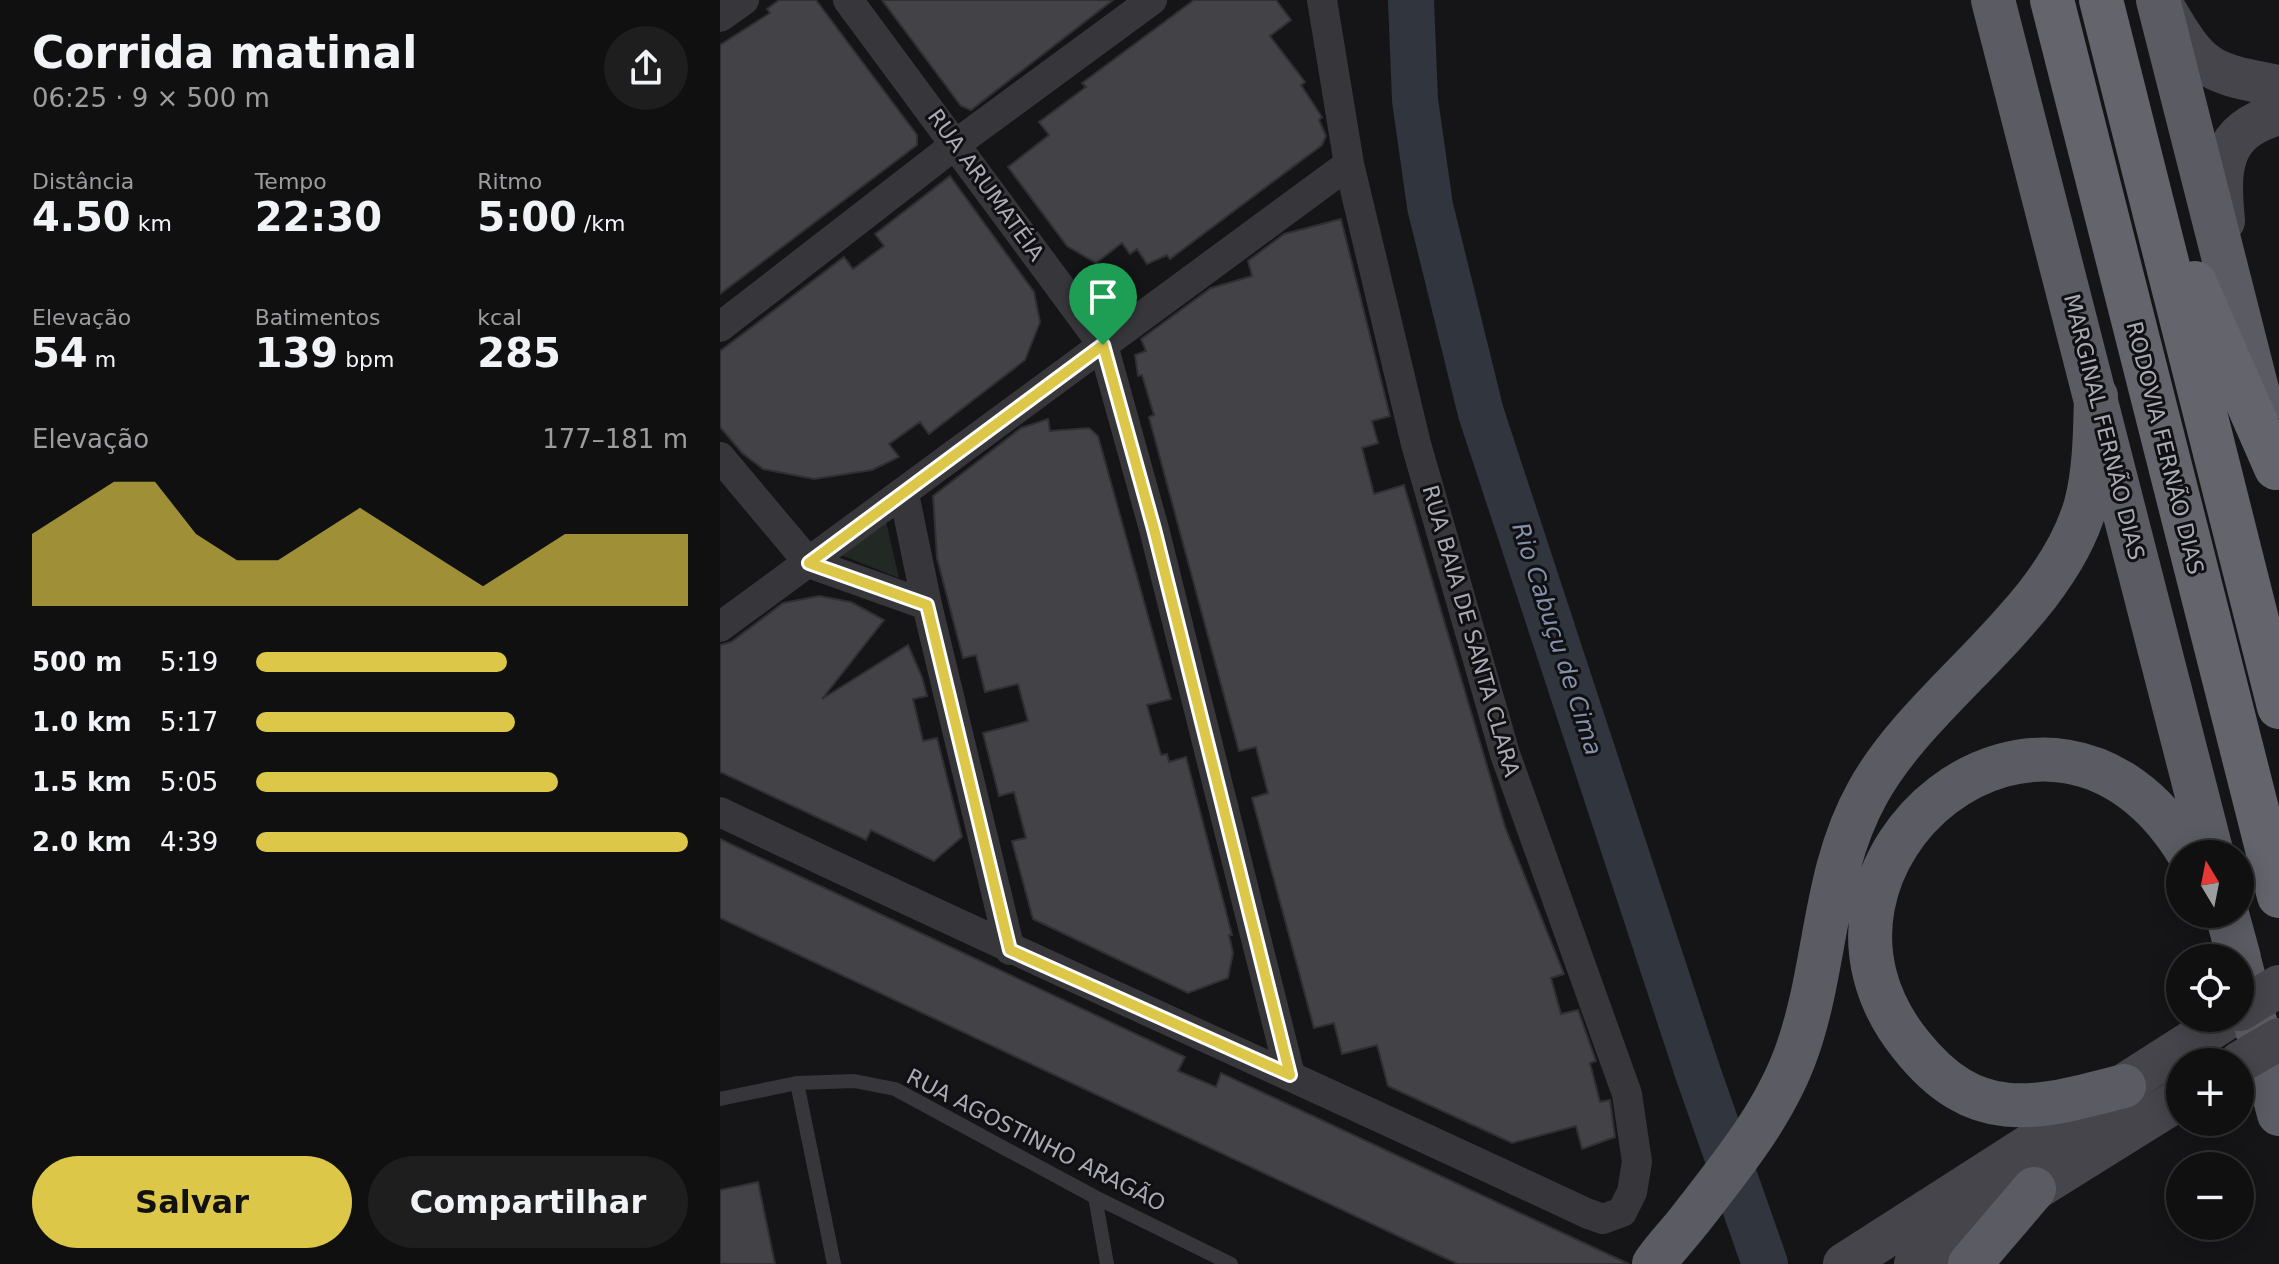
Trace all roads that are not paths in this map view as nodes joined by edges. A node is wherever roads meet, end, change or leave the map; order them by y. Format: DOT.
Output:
graph roads {
  1 [pos="744,0"];
  2 [pos="848,0"];
  3 [pos="1152,0"];
  4 [pos="1993,0"];
  5 [pos="2052,0"];
  6 [pos="2101,0"];
  7 [pos="2159,0"];
  8 [pos="1319,5"];
  9 [pos="720,17"];
  10 [pos="2279,86"];
  11 [pos="2279,114"];
  12 [pos="956,144"];
  13 [pos="2142,155"];
  14 [pos="1349,164"];
  15 [pos="2228,266"];
  16 [pos="720,327"];
  17 [pos="1103,345"];
  18 [pos="2096,396"];
  19 [pos="720,457"];
  20 [pos="2278,472"];
  21 [pos="904,494"];
  22 [pos="809,563"];
  23 [pos="927,605"];
  24 [pos="720,627"];
  25 [pos="2279,707"];
  26 [pos="720,812"];
  27 [pos="2178,840"];
  28 [pos="2208,840"];
  29 [pos="2279,896"];
  30 [pos="2232,935"];
  31 [pos="1010,950"];
  32 [pos="2279,986"];
  33 [pos="2254,1001"];
  34 [pos="2205,1032"];
  35 [pos="2279,1039"];
  36 [pos="2254,1054"];
  37 [pos="1290,1075"];
  38 [pos="797,1083"];
  39 [pos="2124,1086"];
  40 [pos="720,1099"];
  41 [pos="2166,1108"];
  42 [pos="2279,1114"];
  43 [pos="2034,1189"];
  44 [pos="1095,1197"];
  45 [pos="1668,1248"];
  46 [pos="834,1264"];
  47 [pos="1107,1264"];
  48 [pos="1231,1264"];
  49 [pos="1844,1264"];
  50 [pos="1915,1264"];
  51 [pos="1970,1264"];
  1 -- 9 [label="street"];
  2 -- 12 [label="street, RUA ARUMATÉIA"];
  3 -- 12 [label="street"];
  4 -- 18 [label="highway, MARGINAL FERNÃO DIAS"];
  5 -- 29 [label="highway, RODOVIA FERNÃO DIAS"];
  6 -- 13 [label="highway"];
  7 -- 10 [label="main road"];
  7 -- 15 [label="highway"];
  8 -- 14 [label="street, RUA BAIA DE SANTA CLARA"];
  11 -- 15 [label="main road"];
  12 -- 16 [label="street"];
  12 -- 17 [label="street, RUA ARUMATÉIA"];
  13 -- 20 [label="highway"];
  13 -- 25 [label="highway"];
  14 -- 17 [label="street"];
  14 -- 37 [label="street, RUA BAIA DE SANTA CLARA"];
  15 -- 20 [label="highway"];
  17 -- 21 [label="street"];
  17 -- 37 [label="street, RUA ARUMATÉIA"];
  18 -- 28 [label="highway, MARGINAL FERNÃO DIAS"];
  18 -- 45 [label="highway"];
  19 -- 22 [label="street"];
  21 -- 22 [label="street"];
  21 -- 23 [label="street"];
  22 -- 23 [label="street"];
  22 -- 24 [label="street"];
  23 -- 31 [label="street"];
  26 -- 31 [label="street"];
  27 -- 39 [label="highway"];
  30 -- 42 [label="highway"];
  31 -- 37 [label="street"];
  32 -- 33 [label="main road, bridge"];
  34 -- 39 [label="main road"];
  35 -- 36 [label="main road, bridge"];
  38 -- 40 [label="lane, RUA AGOSTINHO ARAGÃO"];
  38 -- 44 [label="lane, RUA AGOSTINHO ARAGÃO"];
  38 -- 46 [label="lane"];
  39 -- 49 [label="main road"];
  41 -- 43 [label="main road"];
  43 -- 50 [label="main road"];
  43 -- 51 [label="highway"];
  44 -- 47 [label="lane"];
  44 -- 48 [label="lane, RUA AGOSTINHO ARAGÃO"];
}
